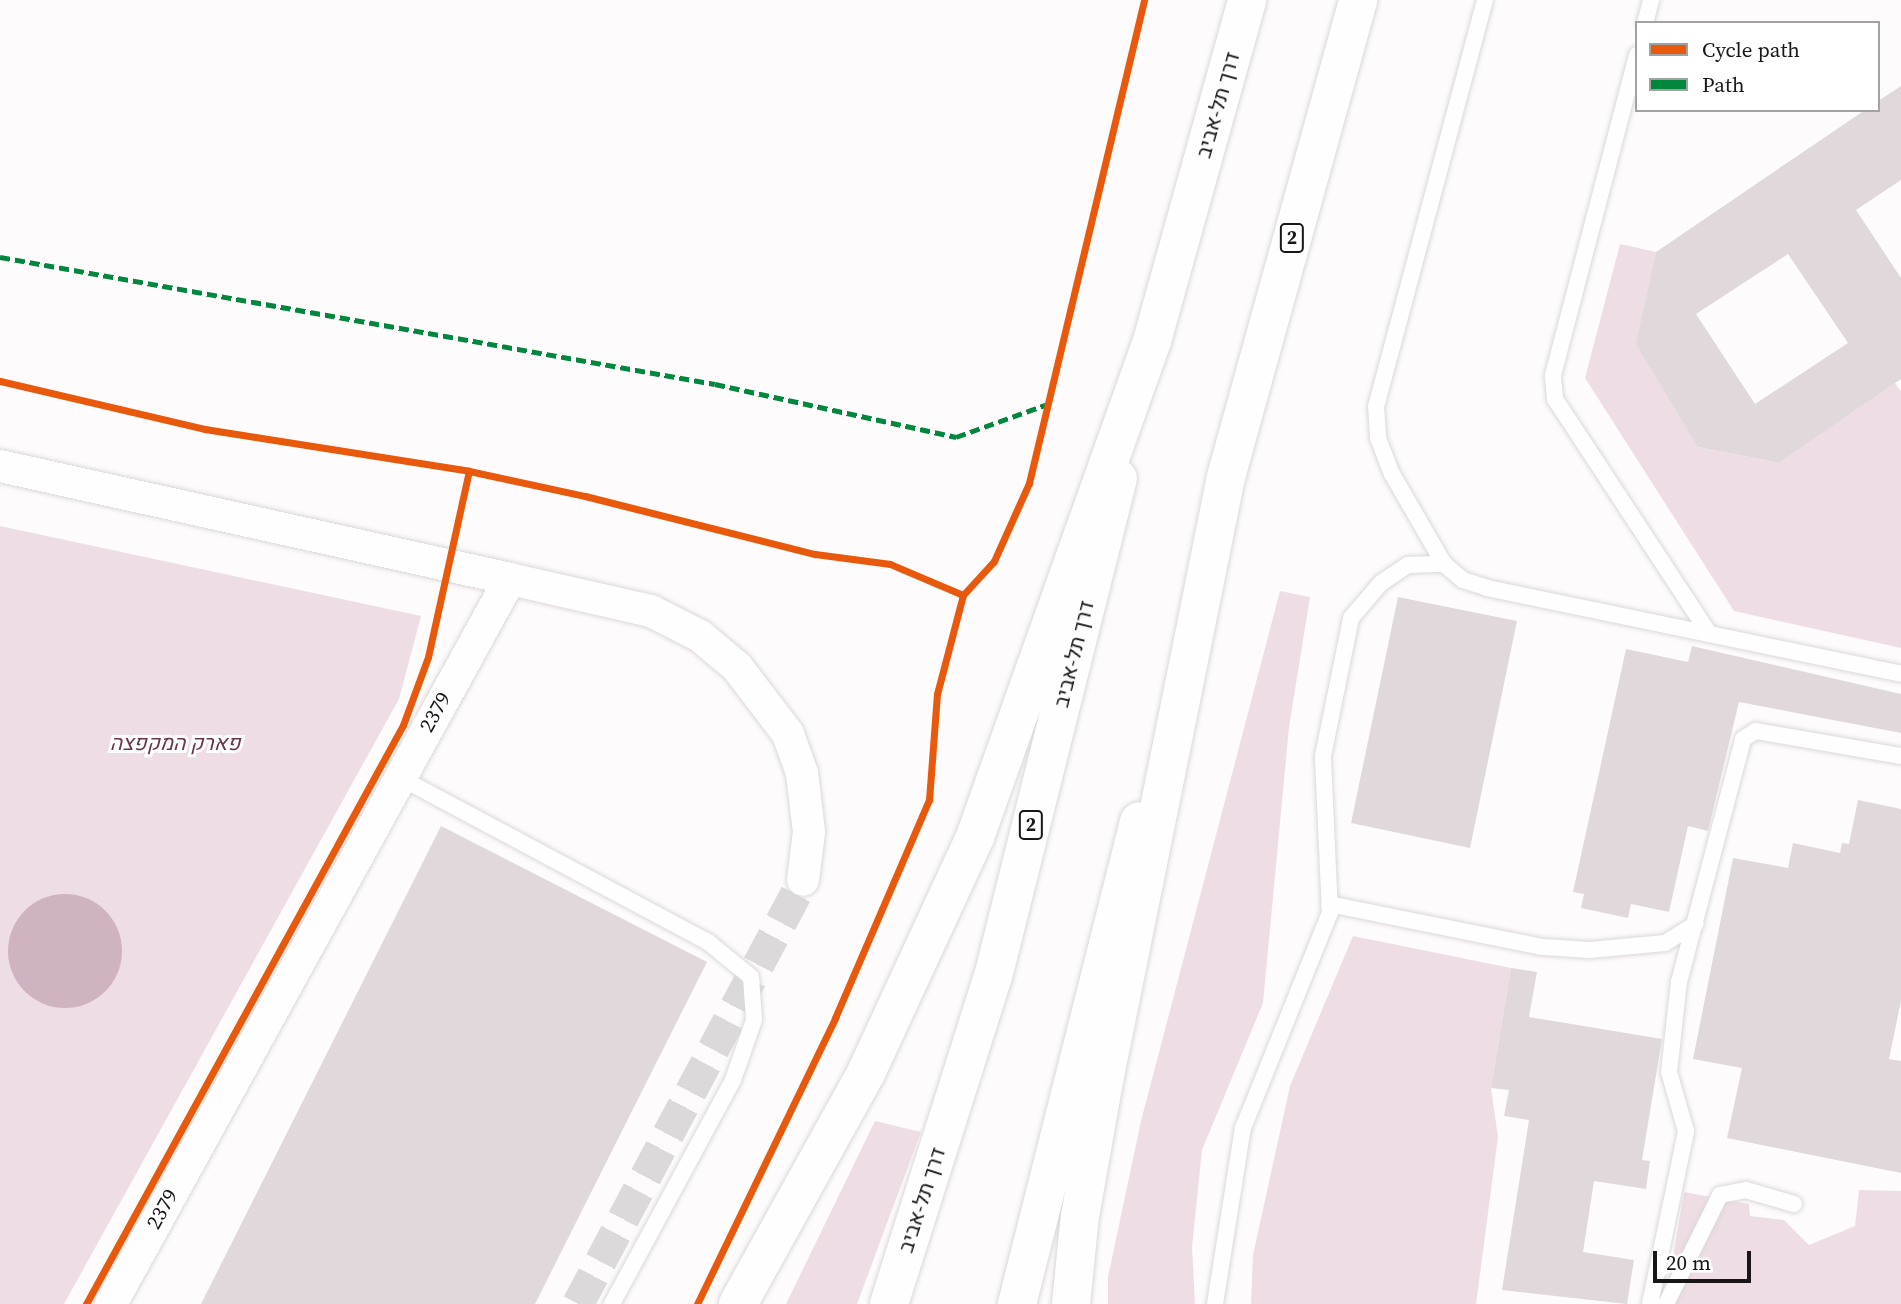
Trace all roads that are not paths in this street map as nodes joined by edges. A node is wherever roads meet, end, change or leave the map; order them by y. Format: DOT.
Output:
graph roads {
  1 [pos="1247,0"];
  2 [pos="1358,0"];
  3 [pos="1485,0"];
  4 [pos="1651,0"];
  5 [pos="1646,21"];
  6 [pos="1635,63"];
  7 [pos="1152,341"];
  8 [pos="0,466"];
  9 [pos="1226,477"];
  10 [pos="1444,564"];
  11 [pos="510,579"];
  12 [pos="1708,632"];
  13 [pos="1901,674"];
  14 [pos="1901,756"];
  15 [pos="399,777"];
  16 [pos="803,880"];
  17 [pos="1329,904"];
  18 [pos="1695,924"];
  19 [pos="993,977"];
  20 [pos="1794,1204"];
  21 [pos="111,1304"];
  22 [pos="612,1304"];
  23 [pos="738,1304"];
  24 [pos="889,1304"];
  25 [pos="911,1304"];
  26 [pos="1017,1304"];
  27 [pos="1071,1304"];
  28 [pos="1215,1304"];
  29 [pos="1650,1304"];
  30 [pos="1666,1304"];
  1 -- 7 [label="highway, דרך תל-אביב / 2"];
  2 -- 9 [label="highway, 2"];
  3 -- 10 [label="lane"];
  4 -- 5 [label="lane"];
  6 -- 12 [label="lane"];
  7 -- 19 [label="highway, דרך תל-אביב / 2"];
  7 -- 23 [label="highway"];
  8 -- 11 [label="street"];
  9 -- 26 [label="highway, 2"];
  9 -- 27 [label="highway"];
  10 -- 12 [label="lane"];
  10 -- 17 [label="lane"];
  11 -- 15 [label="street, 2379"];
  11 -- 16 [label="street"];
  12 -- 13 [label="lane"];
  14 -- 18 [label="lane"];
  15 -- 21 [label="street, 2379"];
  15 -- 22 [label="lane"];
  17 -- 18 [label="lane"];
  17 -- 28 [label="lane"];
  18 -- 29 [label="lane"];
  19 -- 24 [label="highway, דרך תל-אביב / 2"];
  19 -- 25 [label="highway"];
  20 -- 30 [label="lane"];
}
